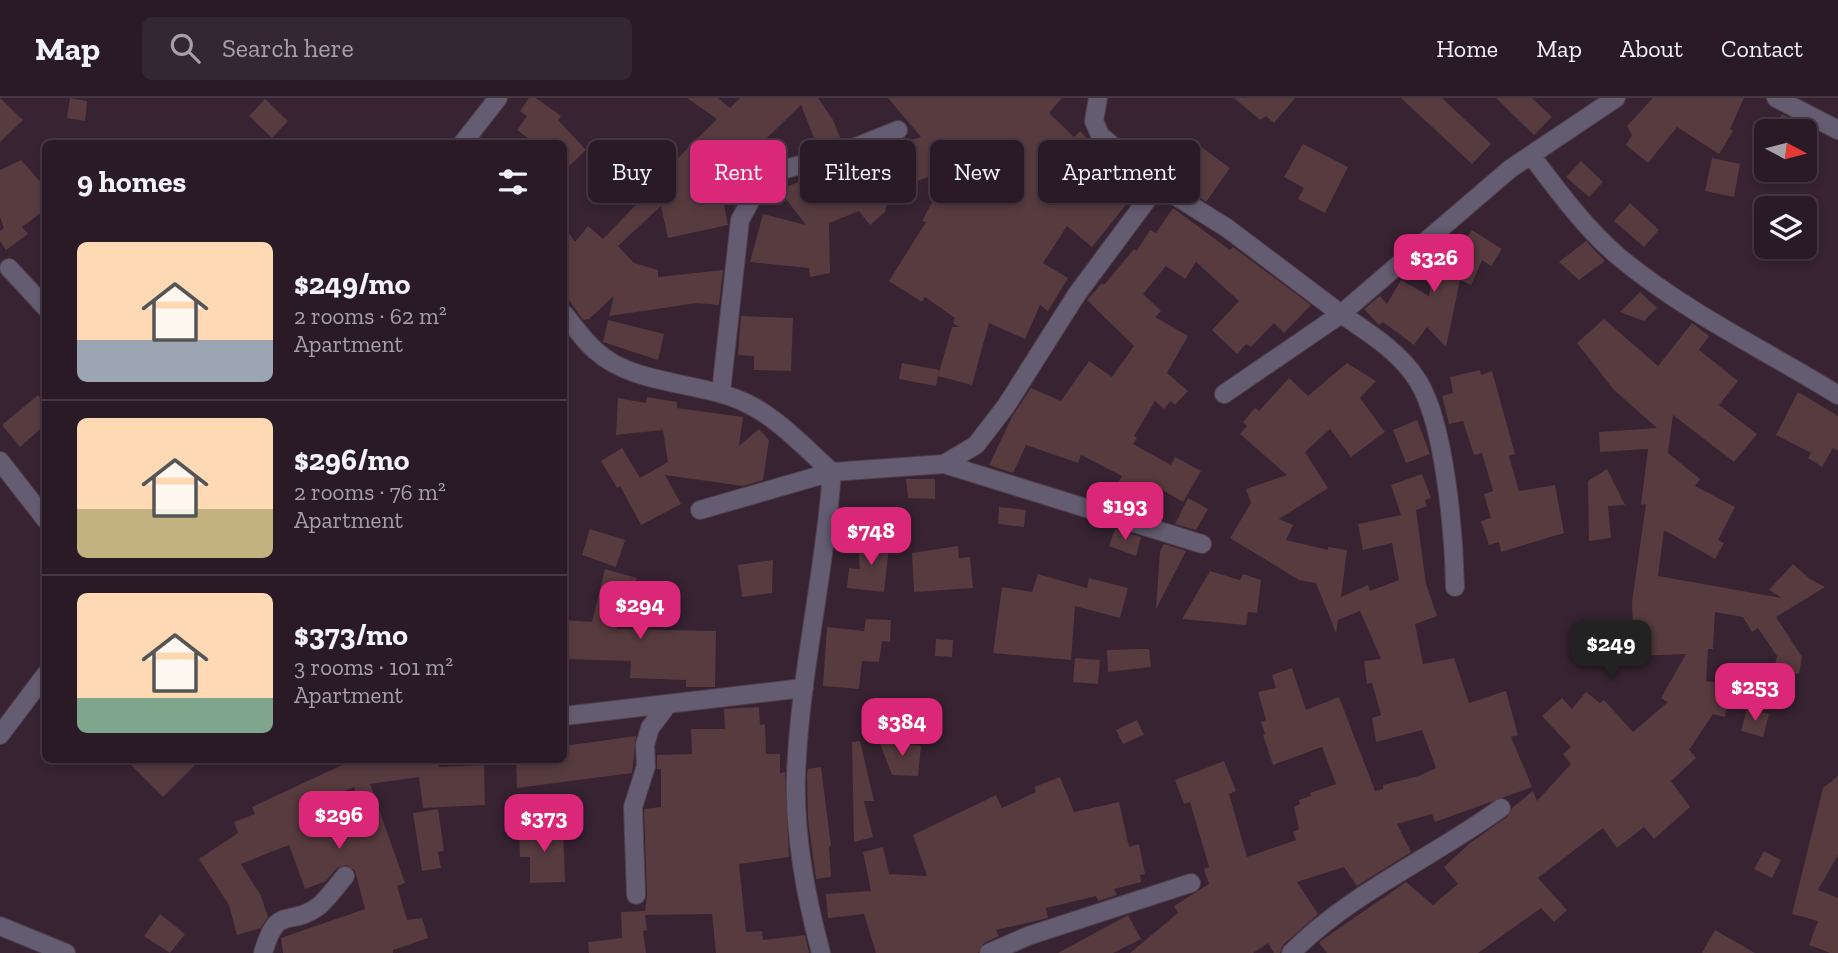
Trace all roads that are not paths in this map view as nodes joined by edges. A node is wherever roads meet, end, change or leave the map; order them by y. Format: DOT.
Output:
graph roads {
  1 [pos="498,98"];
  2 [pos="1098,98"];
  3 [pos="1616,98"];
  4 [pos="1776,98"];
  5 [pos="898,130"];
  6 [pos="1838,130"];
  7 [pos="465,140"];
  8 [pos="1106,140"];
  9 [pos="1531,155"];
  10 [pos="1145,203"];
  11 [pos="1187,203"];
  12 [pos="9,268"];
  13 [pos="42,304"];
  14 [pos="1341,314"];
  15 [pos="567,318"];
  16 [pos="720,392"];
  17 [pos="1224,394"];
  18 [pos="1838,395"];
  19 [pos="0,461"];
  20 [pos="944,464"];
  21 [pos="832,472"];
  22 [pos="700,510"];
  23 [pos="42,515"];
  24 [pos="1202,544"];
  25 [pos="1455,587"];
  26 [pos="42,679"];
  27 [pos="804,688"];
  28 [pos="668,704"];
  29 [pos="567,716"];
  30 [pos="0,735"];
  31 [pos="1502,808"];
  32 [pos="345,876"];
  33 [pos="1191,883"];
  34 [pos="636,895"];
  35 [pos="0,926"];
  36 [pos="65,953"];
  37 [pos="263,953"];
  38 [pos="821,953"];
  39 [pos="989,953"];
  40 [pos="1291,953"];
  1 -- 7 [label="street"];
  2 -- 8 [label="street"];
  3 -- 9 [label="street"];
  4 -- 6 [label="street"];
  5 -- 16 [label="street"];
  9 -- 14 [label="street"];
  9 -- 18 [label="street"];
  10 -- 20 [label="street"];
  11 -- 14 [label="street"];
  12 -- 13 [label="street"];
  14 -- 17 [label="street"];
  14 -- 25 [label="street"];
  15 -- 16 [label="street"];
  16 -- 21 [label="street"];
  19 -- 23 [label="street"];
  20 -- 21 [label="street"];
  20 -- 24 [label="street"];
  21 -- 22 [label="street"];
  21 -- 27 [label="street"];
  26 -- 30 [label="street"];
  27 -- 28 [label="street"];
  27 -- 38 [label="street"];
  28 -- 29 [label="street"];
  28 -- 34 [label="street"];
  31 -- 40 [label="street"];
  32 -- 37 [label="street"];
  33 -- 39 [label="street"];
  35 -- 36 [label="street"];
}
